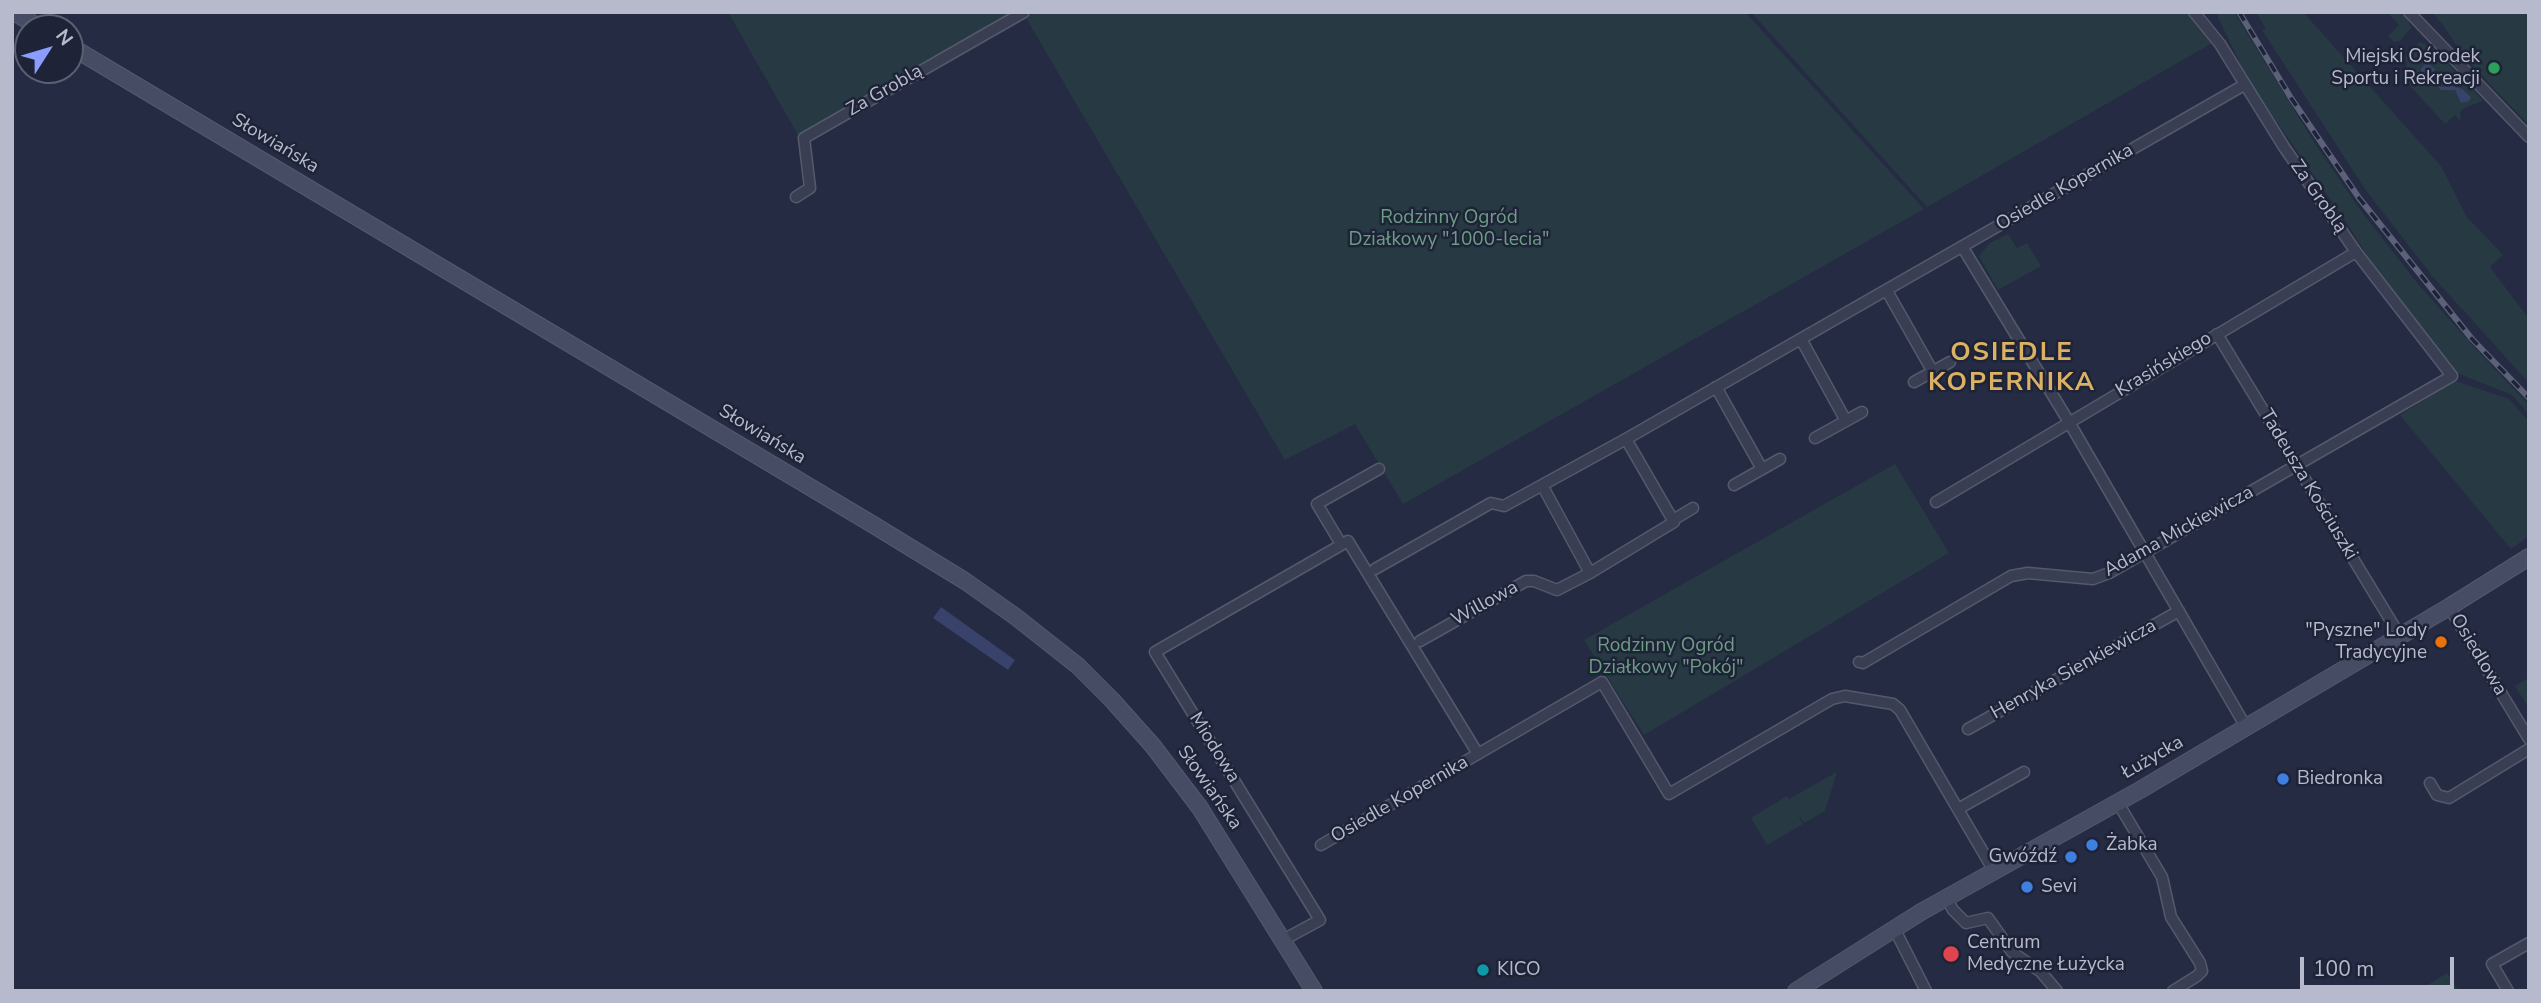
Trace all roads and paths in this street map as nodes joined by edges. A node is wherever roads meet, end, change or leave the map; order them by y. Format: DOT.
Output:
graph roads {
  1 [pos="1024,12"];
  2 [pos="2194,12"];
  3 [pos="2409,12"];
  4 [pos="84,54"];
  5 [pos="2244,85"];
  6 [pos="2529,137"];
  7 [pos="796,197"];
  8 [pos="1962,248"];
  9 [pos="2357,252"];
  10 [pos="1887,291"];
  11 [pos="2217,334"];
  12 [pos="1801,339"];
  13 [pos="1950,362"];
  14 [pos="1933,372"];
  15 [pos="2452,376"];
  16 [pos="1914,382"];
  17 [pos="1716,387"];
  18 [pos="1862,412"];
  19 [pos="1846,421"];
  20 [pos="2069,422"];
  21 [pos="1815,438"];
  22 [pos="1626,439"];
  23 [pos="1780,459"];
  24 [pos="2296,466"];
  25 [pos="1379,469"];
  26 [pos="1762,469"];
  27 [pos="1542,485"];
  28 [pos="1734,485"];
  29 [pos="1936,502"];
  30 [pos="1693,508"];
  31 [pos="1673,520"];
  32 [pos="1341,544"];
  33 [pos="2144,553"];
  34 [pos="2529,557"];
  35 [pos="1375,569"];
  36 [pos="1590,573"];
  37 [pos="2449,607"];
  38 [pos="2179,611"];
  39 [pos="2400,636"];
  40 [pos="1420,641"];
  41 [pos="1858,662"];
  42 [pos="2246,727"];
  43 [pos="1968,729"];
  44 [pos="2529,739"];
  45 [pos="2529,749"];
  46 [pos="1478,754"];
  47 [pos="2024,772"];
  48 [pos="2430,783"];
  49 [pos="2118,803"];
  50 [pos="1958,809"];
  51 [pos="1321,845"];
  52 [pos="1994,871"];
  53 [pos="1946,897"];
  54 [pos="1894,928"];
  55 [pos="1283,940"];
  56 [pos="2529,943"];
  57 [pos="1314,991"];
  58 [pos="1796,991"];
  59 [pos="1926,991"];
  60 [pos="2057,991"];
  61 [pos="2173,991"];
  62 [pos="2508,991"];
  1 -- 7 [label="street, Za Groblą"];
  2 -- 5 [label="street, Za Groblą"];
  3 -- 6 [label="street"];
  4 -- 55 [label="street, Słowiańska"];
  5 -- 8 [label="street, Osiedle Kopernika"];
  5 -- 9 [label="street, Za Groblą"];
  8 -- 10 [label="street, Osiedle Kopernika"];
  8 -- 20 [label="street"];
  9 -- 11 [label="street, Krasińskiego"];
  9 -- 15 [label="street, Za Groblą"];
  10 -- 12 [label="street, Osiedle Kopernika"];
  10 -- 14 [label="street"];
  11 -- 20 [label="street, Krasińskiego"];
  11 -- 24 [label="street, Tadeusza Kościuszki"];
  12 -- 17 [label="street, Osiedle Kopernika"];
  12 -- 19 [label="street"];
  13 -- 14 [label="street"];
  14 -- 16 [label="street"];
  15 -- 24 [label="street, Adama Mickiewicza"];
  17 -- 22 [label="street, Osiedle Kopernika"];
  17 -- 26 [label="street"];
  18 -- 19 [label="street"];
  19 -- 21 [label="street"];
  20 -- 29 [label="street, Krasińskiego"];
  20 -- 33 [label="street"];
  22 -- 27 [label="street, Osiedle Kopernika"];
  22 -- 31 [label="street"];
  23 -- 26 [label="street"];
  24 -- 33 [label="street, Adama Mickiewicza"];
  24 -- 39 [label="street, Tadeusza Kościuszki"];
  25 -- 32 [label="street"];
  26 -- 28 [label="street"];
  27 -- 35 [label="street, Osiedle Kopernika"];
  27 -- 36 [label="street"];
  30 -- 31 [label="street"];
  31 -- 36 [label="street"];
  32 -- 46 [label="street, Osiedle Kopernika"];
  32 -- 55 [label="street, Miodowa"];
  33 -- 38 [label="street"];
  33 -- 41 [label="street, Adama Mickiewicza"];
  34 -- 37 [label="street, Łużycka"];
  36 -- 40 [label="street, Willowa"];
  37 -- 39 [label="street, Łużycka"];
  37 -- 44 [label="street, Osiedlowa"];
  38 -- 42 [label="street"];
  38 -- 43 [label="street, Henryka Sienkiewicza"];
  39 -- 42 [label="street, Łużycka"];
  42 -- 49 [label="street, Łużycka"];
  45 -- 48 [label="street"];
  46 -- 50 [label="street, Osiedle Kopernika"];
  46 -- 51 [label="street, Osiedle Kopernika"];
  47 -- 50 [label="street"];
  49 -- 52 [label="street, Łużycka"];
  49 -- 61 [label="street"];
  50 -- 52 [label="street"];
  52 -- 53 [label="street, Łużycka"];
  53 -- 54 [label="street, Łużycka"];
  53 -- 60 [label="street"];
  54 -- 58 [label="street, Łużycka"];
  54 -- 59 [label="street"];
  55 -- 57 [label="street, Słowiańska"];
  56 -- 62 [label="street"];
}
